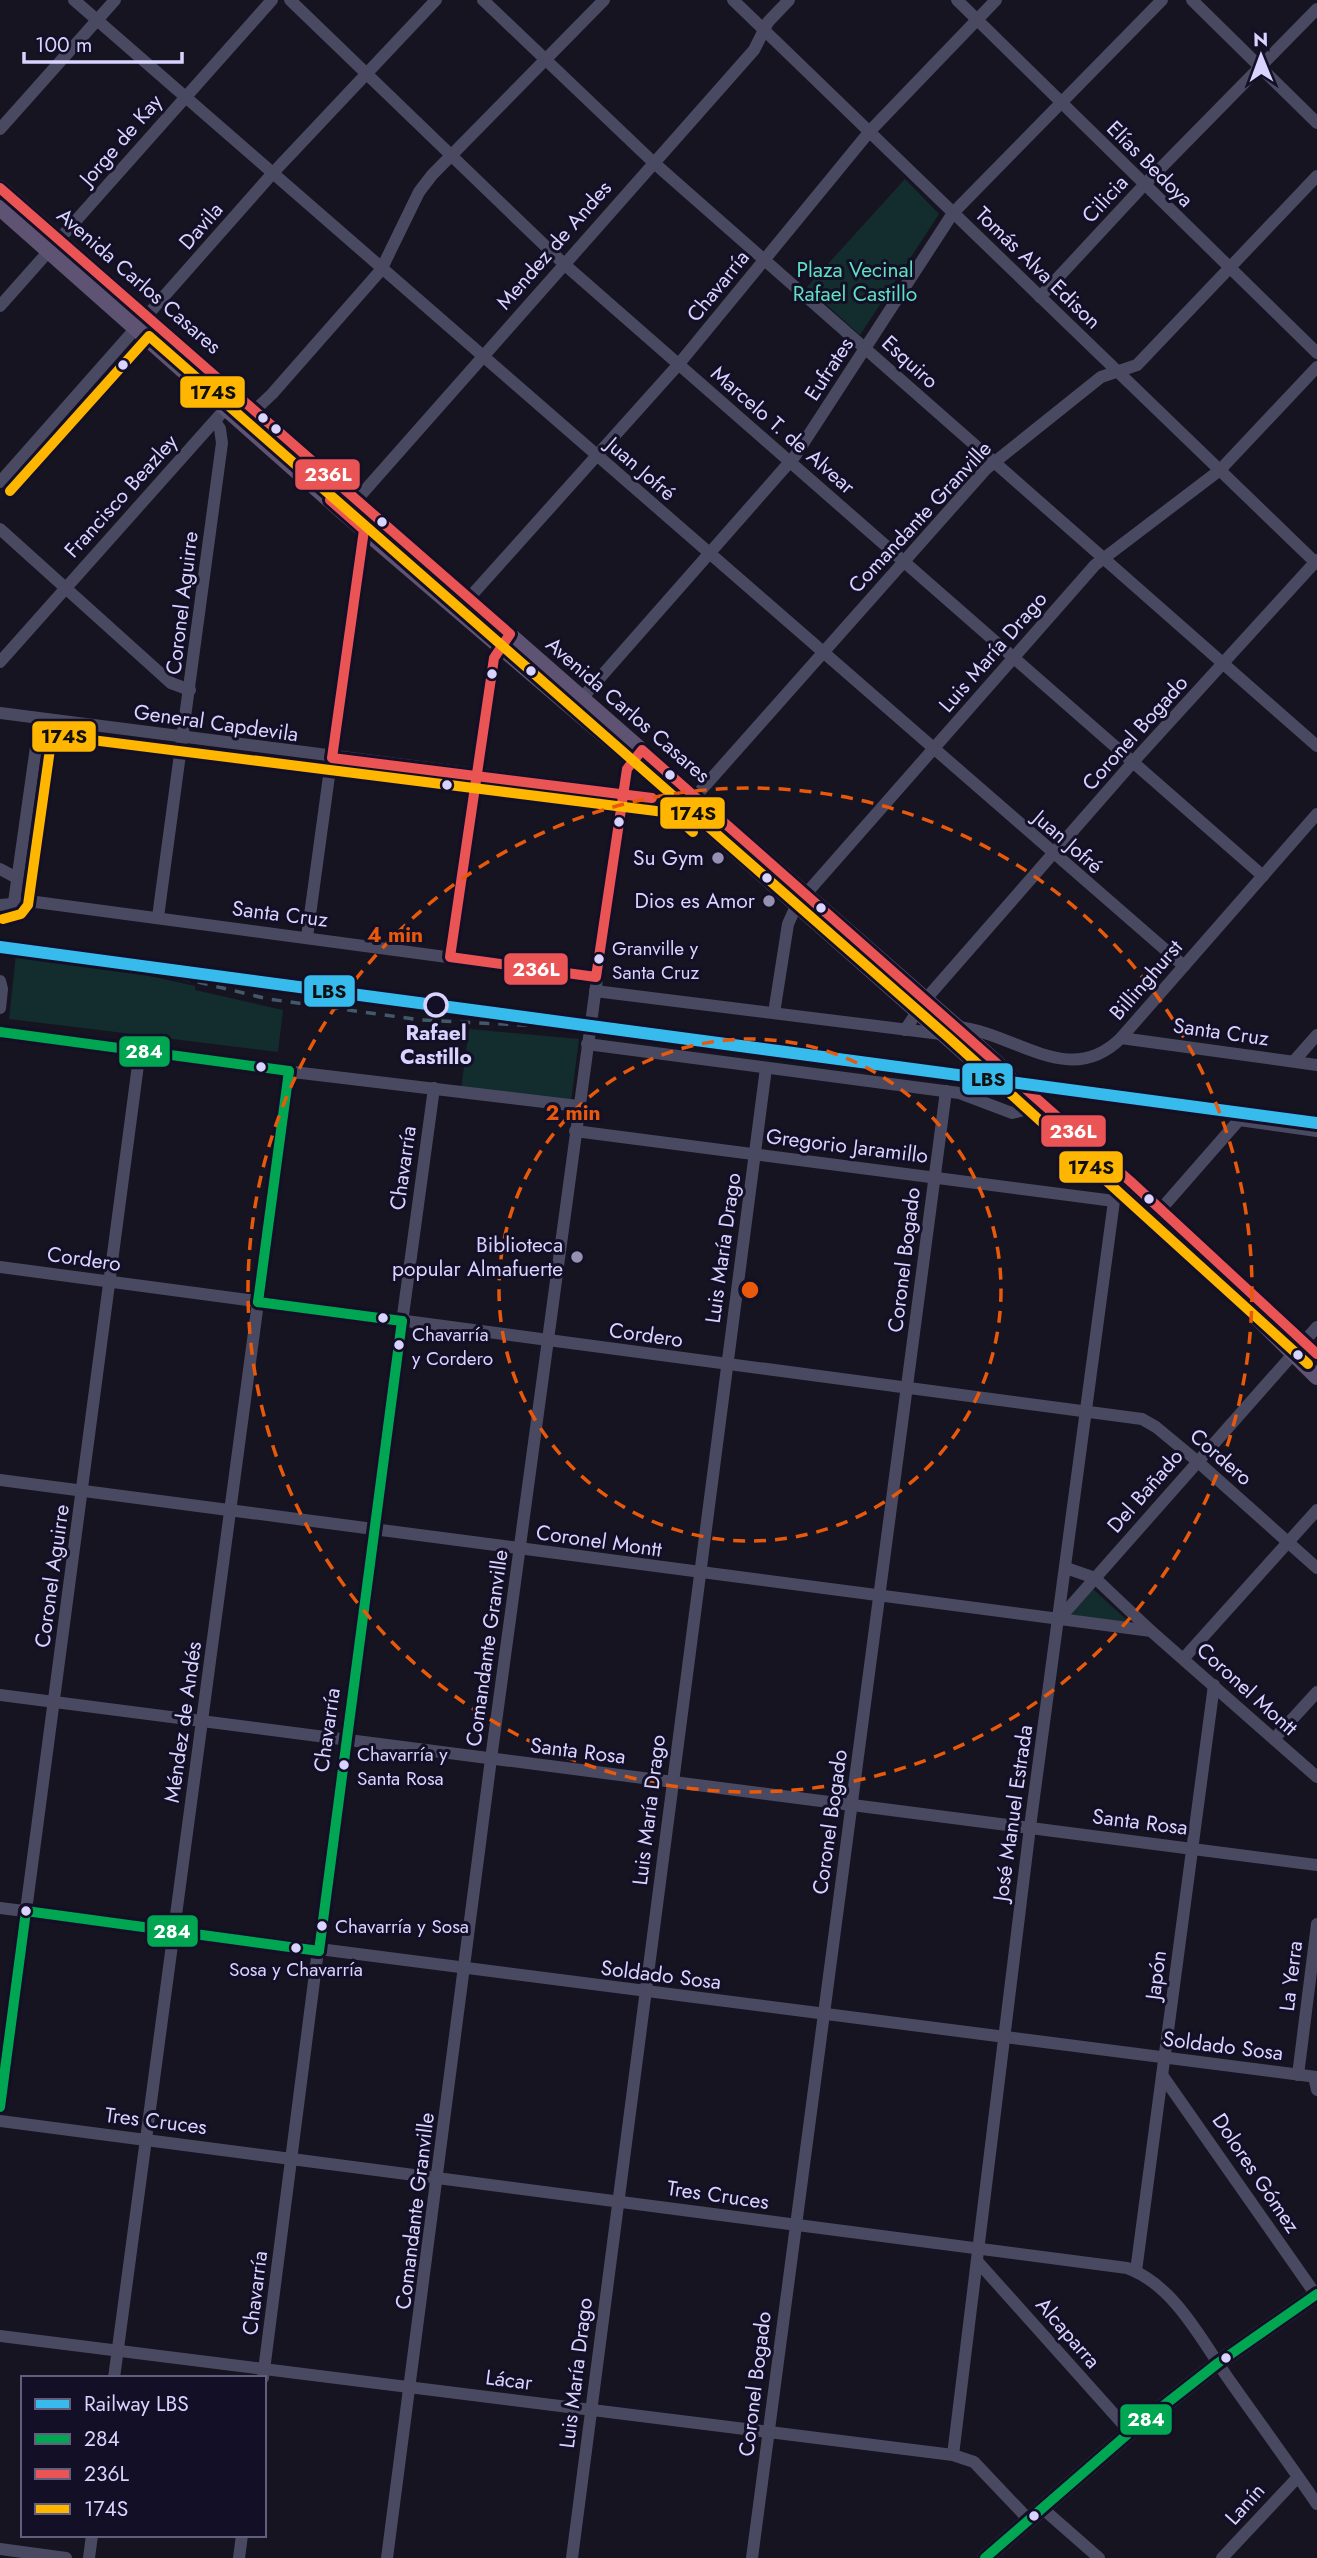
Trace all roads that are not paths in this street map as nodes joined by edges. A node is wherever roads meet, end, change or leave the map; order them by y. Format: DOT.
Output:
graph roads {
  1 [pos="74,0"];
  2 [pos="115,0"];
  3 [pos="272,0"];
  4 [pos="290,0"];
  5 [pos="436,0"];
  6 [pos="483,0"];
  7 [pos="604,0"];
  8 [pos="733,0"];
  9 [pos="789,0"];
  10 [pos="957,0"];
  11 [pos="996,0"];
  12 [pos="1162,0"];
  13 [pos="1192,0"];
  14 [pos="1317,9"];
  15 [pos="97,20"];
  16 [pos="977,20"];
  17 [pos="764,30"];
  18 [pos="546,60"];
  19 [pos="1261,68"];
  20 [pos="366,74"];
  21 [pos="184,98"];
  22 [pos="1062,102"];
  23 [pos="1317,123"];
  24 [pos="0,129"];
  25 [pos="870,131"];
  26 [pos="451,156"];
  27 [pos="653,162"];
  28 [pos="272,174"];
  29 [pos="1317,176"];
  30 [pos="1144,185"];
  31 [pos="0,188"];
  32 [pos="0,208"];
  33 [pos="953,213"];
  34 [pos="54,245"];
  35 [pos="764,259"];
  36 [pos="564,264"];
  37 [pos="1228,269"];
  38 [pos="381,270"];
  39 [pos="1040,296"];
  40 [pos="0,306"];
  41 [pos="142,322"];
  42 [pos="865,348"];
  43 [pos="1317,354"];
  44 [pos="482,356"];
  45 [pos="678,365"];
  46 [pos="1317,367"];
  47 [pos="1119,372"];
  48 [pos="227,407"];
  49 [pos="255,410"];
  50 [pos="215,421"];
  51 [pos="595,456"];
  52 [pos="790,462"];
  53 [pos="993,462"];
  54 [pos="1220,470"];
  55 [pos="0,482"];
  56 [pos="356,499"];
  57 [pos="344,513"];
  58 [pos="376,517"];
  59 [pos="0,529"];
  60 [pos="364,530"];
  61 [pos="710,554"];
  62 [pos="1102,558"];
  63 [pos="904,561"];
  64 [pos="1316,562"];
  65 [pos="66,586"];
  66 [pos="470,597"];
  67 [pos="505,639"];
  68 [pos="823,653"];
  69 [pos="1013,657"];
  70 [pos="0,662"];
  71 [pos="1223,663"];
  72 [pos="190,690"];
  73 [pos="583,698"];
  74 [pos="0,713"];
  75 [pos="40,719"];
  76 [pos="184,737"];
  77 [pos="1317,746"];
  78 [pos="933,750"];
  79 [pos="637,755"];
  80 [pos="332,758"];
  81 [pos="1133,762"];
  82 [pos="476,776"];
  83 [pos="622,795"];
  84 [pos="695,797"];
  85 [pos="678,800"];
  86 [pos="1317,814"];
  87 [pos="1054,855"];
  88 [pos="0,869"];
  89 [pos="1263,876"];
  90 [pos="17,878"];
  91 [pos="801,900"];
  92 [pos="15,902"];
  93 [pos="0,905"];
  94 [pos="158,918"];
  95 [pos="307,937"];
  96 [pos="450,957"];
  97 [pos="1184,966"];
  98 [pos="0,981"];
  99 [pos="596,984"];
  100 [pos="922,1006"];
  101 [pos="0,1008"];
  102 [pos="774,1013"];
  103 [pos="957,1027"];
  104 [pos="905,1030"];
  105 [pos="0,1031"];
  106 [pos="941,1034"];
  107 [pos="1317,1035"];
  108 [pos="1121,1038"];
  109 [pos="587,1044"];
  110 [pos="140,1050"];
  111 [pos="1294,1061"];
  112 [pos="1317,1065"];
  113 [pos="766,1068"];
  114 [pos="289,1071"];
  115 [pos="434,1088"];
  116 [pos="946,1091"];
  117 [pos="578,1106"];
  118 [pos="1028,1109"];
  119 [pos="575,1131"];
  120 [pos="1316,1133"];
  121 [pos="756,1154"];
  122 [pos="934,1176"];
  123 [pos="1121,1191"];
  124 [pos="1156,1215"];
  125 [pos="0,1267"];
  126 [pos="110,1282"];
  127 [pos="258,1302"];
  128 [pos="402,1321"];
  129 [pos="1317,1327"];
  130 [pos="548,1340"];
  131 [pos="1298,1348"];
  132 [pos="1317,1354"];
  133 [pos="727,1365"];
  134 [pos="1317,1377"];
  135 [pos="907,1387"];
  136 [pos="1087,1411"];
  137 [pos="1197,1461"];
  138 [pos="0,1480"];
  139 [pos="83,1492"];
  140 [pos="1317,1510"];
  141 [pos="230,1511"];
  142 [pos="375,1531"];
  143 [pos="1288,1543"];
  144 [pos="520,1550"];
  145 [pos="1066,1568"];
  146 [pos="1317,1568"];
  147 [pos="701,1574"];
  148 [pos="1095,1578"];
  149 [pos="881,1596"];
  150 [pos="1059,1619"];
  151 [pos="1151,1631"];
  152 [pos="1184,1658"];
  153 [pos="1214,1685"];
  154 [pos="1317,1692"];
  155 [pos="0,1695"];
  156 [pos="54,1701"];
  157 [pos="202,1721"];
  158 [pos="1274,1739"];
  159 [pos="345,1740"];
  160 [pos="491,1759"];
  161 [pos="1317,1777"];
  162 [pos="672,1783"];
  163 [pos="852,1804"];
  164 [pos="1030,1827"];
  165 [pos="1192,1848"];
  166 [pos="1317,1865"];
  167 [pos="0,1908"];
  168 [pos="26,1911"];
  169 [pos="1317,1924"];
  170 [pos="174,1932"];
  171 [pos="318,1951"];
  172 [pos="464,1970"];
  173 [pos="646,1993"];
  174 [pos="824,2015"];
  175 [pos="1004,2039"];
  176 [pos="1165,2058"];
  177 [pos="1162,2075"];
  178 [pos="1298,2075"];
  179 [pos="1316,2077"];
  180 [pos="1317,2091"];
  181 [pos="0,2107"];
  182 [pos="0,2120"];
  183 [pos="146,2140"];
  184 [pos="291,2158"];
  185 [pos="438,2178"];
  186 [pos="618,2201"];
  187 [pos="796,2225"];
  188 [pos="977,2255"];
  189 [pos="1136,2271"];
  190 [pos="1316,2294"];
  191 [pos="0,2336"];
  192 [pos="118,2350"];
  193 [pos="1218,2363"];
  194 [pos="264,2374"];
  195 [pos="114,2376"];
  196 [pos="412,2389"];
  197 [pos="590,2409"];
  198 [pos="1130,2432"];
  199 [pos="768,2433"];
  200 [pos="953,2455"];
  201 [pos="1298,2477"];
  202 [pos="1317,2504"];
  203 [pos="1042,2508"];
  204 [pos="1029,2520"];
  205 [pos="92,2537"];
  206 [pos="242,2537"];
  207 [pos="0,2549"];
  208 [pos="66,2558"];
  209 [pos="89,2558"];
  210 [pos="239,2558"];
  211 [pos="387,2558"];
  212 [pos="572,2558"];
  213 [pos="752,2558"];
  214 [pos="985,2558"];
  215 [pos="1099,2558"];
  216 [pos="1222,2558"];
  1 -- 15 [label="street, Juan Jofré"];
  2 -- 15 [label="street"];
  3 -- 21 [label="street, Jorge de Kay"];
  4 -- 20 [label="street, Marcelo T. de Alvear"];
  5 -- 20 [label="street, Davila"];
  6 -- 18 [label="street, Esquiro"];
  7 -- 18 [label="street"];
  8 -- 17 [label="street, Tomás Alva Edison"];
  9 -- 17 [label="street, Mendez de Andes"];
  10 -- 16 [label="street, Elías Bedoya"];
  11 -- 16 [label="street, Chavarría"];
  12 -- 22 [label="street, Eufrates"];
  13 -- 19 [label="street"];
  14 -- 19 [label="street, Cilicia"];
  15 -- 21 [label="street, Juan Jofré"];
  15 -- 24 [label="street"];
  16 -- 22 [label="street, Elías Bedoya"];
  16 -- 25 [label="street, Chavarría"];
  17 -- 25 [label="street, Tomás Alva Edison"];
  17 -- 27 [label="street, Mendez de Andes"];
  18 -- 26 [label="street"];
  18 -- 27 [label="street, Esquiro"];
  19 -- 23 [label="street"];
  19 -- 30 [label="street, Cilicia"];
  20 -- 26 [label="street, Marcelo T. de Alvear"];
  20 -- 28 [label="street, Davila"];
  21 -- 28 [label="street, Juan Jofré"];
  21 -- 34 [label="street, Jorge de Kay"];
  22 -- 30 [label="street, Elías Bedoya"];
  22 -- 33 [label="street, Eufrates"];
  25 -- 33 [label="street, Tomás Alva Edison"];
  25 -- 35 [label="street, Chavarría"];
  26 -- 36 [label="street, Marcelo T. de Alvear"];
  26 -- 38 [label="street"];
  27 -- 35 [label="street, Esquiro"];
  27 -- 36 [label="street, Mendez de Andes"];
  28 -- 38 [label="street, Juan Jofré"];
  28 -- 41 [label="street, Davila"];
  29 -- 37 [label="street, Comandante Granville"];
  30 -- 37 [label="street, Elías Bedoya"];
  30 -- 39 [label="street, Cilicia"];
  31 -- 34 [label="main road, Avenida Carlos Casares"];
  32 -- 34 [label="main road, Avenida Carlos Casares"];
  33 -- 39 [label="street, Tomás Alva Edison"];
  33 -- 42 [label="street, Eufrates"];
  34 -- 40 [label="street, Jorge de Kay"];
  34 -- 41 [label="main road, Avenida Carlos Casares"];
  35 -- 42 [label="street, Esquiro"];
  35 -- 45 [label="street, Chavarría"];
  36 -- 44 [label="street, Mendez de Andes"];
  36 -- 45 [label="street, Marcelo T. de Alvear"];
  37 -- 43 [label="street, Elías Bedoya"];
  37 -- 47 [label="street, Comandante Granville"];
  38 -- 44 [label="street, Juan Jofré"];
  38 -- 49 [label="street"];
  39 -- 47 [label="street, Tomás Alva Edison"];
  41 -- 48 [label="main road, Avenida Carlos Casares"];
  41 -- 49 [label="main road, Avenida Carlos Casares"];
  41 -- 55 [label="street, Davila"];
  42 -- 52 [label="street, Eufrates"];
  42 -- 53 [label="street, Esquiro"];
  44 -- 51 [label="street, Juan Jofré"];
  44 -- 56 [label="street, Mendez de Andes"];
  45 -- 51 [label="street, Chavarría"];
  45 -- 52 [label="street, Marcelo T. de Alvear"];
  46 -- 54 [label="street, Luis María Drago"];
  47 -- 53 [label="street, Comandante Granville"];
  47 -- 54 [label="street, Tomás Alva Edison"];
  48 -- 49 [label="street"];
  48 -- 50 [label="street, Francisco Beazley"];
  48 -- 57 [label="main road, Avenida Carlos Casares"];
  49 -- 56 [label="main road, Avenida Carlos Casares"];
  50 -- 65 [label="street, Francisco Beazley"];
  50 -- 72 [label="street, Coronel Aguirre"];
  51 -- 61 [label="street, Juan Jofré"];
  51 -- 66 [label="street, Chavarría"];
  52 -- 61 [label="street, Eufrates"];
  52 -- 63 [label="street, Marcelo T. de Alvear"];
  53 -- 62 [label="street, Esquiro"];
  53 -- 63 [label="street, Comandante Granville"];
  54 -- 62 [label="street, Luis María Drago"];
  54 -- 64 [label="street, Tomás Alva Edison"];
  56 -- 57 [label="street, Mendez de Andes"];
  56 -- 58 [label="main road, Avenida Carlos Casares"];
  57 -- 60 [label="main road, Avenida Carlos Casares"];
  58 -- 60 [label="street"];
  58 -- 66 [label="main road, Avenida Carlos Casares"];
  59 -- 65 [label="street"];
  60 -- 67 [label="main road, Avenida Carlos Casares"];
  60 -- 80 [label="street"];
  61 -- 68 [label="street, Juan Jofré"];
  61 -- 73 [label="street, Eufrates"];
  62 -- 69 [label="street, Luis María Drago"];
  62 -- 71 [label="street, Esquiro"];
  63 -- 68 [label="street, Comandante Granville"];
  63 -- 69 [label="street, Marcelo T. de Alvear"];
  64 -- 71 [label="street, Coronel Bogado"];
  65 -- 70 [label="street, Francisco Beazley"];
  65 -- 72 [label="street"];
  66 -- 67 [label="main road, Avenida Carlos Casares"];
  67 -- 73 [label="main road, Avenida Carlos Casares"];
  67 -- 79 [label="main road, Avenida Carlos Casares"];
  67 -- 82 [label="street"];
  68 -- 78 [label="street, Juan Jofré"];
  68 -- 84 [label="street, Comandante Granville"];
  69 -- 78 [label="street, Luis María Drago"];
  69 -- 81 [label="street, Marcelo T. de Alvear"];
  71 -- 77 [label="street, Esquiro"];
  71 -- 81 [label="street, Coronel Bogado"];
  72 -- 76 [label="street, Coronel Aguirre"];
  73 -- 79 [label="main road, Avenida Carlos Casares"];
  74 -- 75 [label="street, General Capdevila"];
  75 -- 76 [label="street, General Capdevila"];
  75 -- 90 [label="street"];
  76 -- 80 [label="street, General Capdevila"];
  76 -- 94 [label="street, Coronel Aguirre"];
  78 -- 87 [label="street, Juan Jofré"];
  78 -- 91 [label="street, Luis María Drago"];
  79 -- 83 [label="street, Comandante Granville"];
  79 -- 84 [label="main road, Avenida Carlos Casares"];
  79 -- 85 [label="main road, Avenida Carlos Casares"];
  80 -- 82 [label="street, General Capdevila"];
  80 -- 95 [label="street"];
  81 -- 87 [label="street, Coronel Bogado"];
  81 -- 89 [label="street, Marcelo T. de Alvear"];
  82 -- 83 [label="street, General Capdevila"];
  82 -- 96 [label="street"];
  83 -- 85 [label="street, General Capdevila"];
  83 -- 99 [label="street, Comandante Granville"];
  84 -- 91 [label="main road, Avenida Carlos Casares"];
  85 -- 91 [label="main road, Avenida Carlos Casares"];
  86 -- 89 [label="street, Billinghurst"];
  87 -- 97 [label="street, Juan Jofré"];
  87 -- 100 [label="street, Coronel Bogado"];
  88 -- 90 [label="street"];
  89 -- 97 [label="street, Billinghurst"];
  90 -- 92 [label="street"];
  91 -- 100 [label="main road, Avenida Carlos Casares"];
  91 -- 102 [label="street, Luis María Drago"];
  92 -- 93 [label="street, Santa Cruz"];
  92 -- 94 [label="street, Santa Cruz"];
  94 -- 95 [label="street, Santa Cruz"];
  95 -- 96 [label="street, Santa Cruz"];
  96 -- 99 [label="street, Santa Cruz"];
  97 -- 108 [label="street, Billinghurst"];
  98 -- 101 [label="street"];
  99 -- 102 [label="street, Santa Cruz"];
  99 -- 109 [label="street, Comandante Granville"];
  100 -- 103 [label="main road, Avenida Carlos Casares"];
  100 -- 104 [label="street, Coronel Bogado"];
  100 -- 106 [label="main road, Avenida Carlos Casares"];
  102 -- 104 [label="street, Santa Cruz"];
  103 -- 108 [label="street, Billinghurst"];
  103 -- 123 [label="main road, Avenida Carlos Casares"];
  104 -- 106 [label="street, Santa Cruz"];
  105 -- 110 [label="street"];
  106 -- 118 [label="main road, Avenida Carlos Casares"];
  107 -- 111 [label="street"];
  108 -- 111 [label="street, Santa Cruz"];
  109 -- 113 [label="street"];
  109 -- 117 [label="street, Comandante Granville"];
  110 -- 114 [label="street"];
  110 -- 126 [label="street, Coronel Aguirre"];
  111 -- 112 [label="street, Santa Cruz"];
  113 -- 116 [label="street"];
  113 -- 121 [label="street, Luis María Drago"];
  114 -- 115 [label="street"];
  114 -- 127 [label="street, Méndez de Andés"];
  115 -- 117 [label="street"];
  115 -- 128 [label="street, Chavarría"];
  116 -- 118 [label="street"];
  116 -- 122 [label="street, Coronel Bogado"];
  117 -- 119 [label="street, Comandante Granville"];
  118 -- 123 [label="main road, Avenida Carlos Casares"];
  119 -- 121 [label="street, Gregorio Jaramillo"];
  119 -- 130 [label="street, Comandante Granville"];
  120 -- 124 [label="street"];
  121 -- 122 [label="street, Gregorio Jaramillo"];
  121 -- 133 [label="street, Luis María Drago"];
  122 -- 123 [label="street, Gregorio Jaramillo"];
  122 -- 135 [label="street, Coronel Bogado"];
  123 -- 124 [label="main road, Avenida Carlos Casares"];
  123 -- 136 [label="street, José Manuel Estrada"];
  124 -- 131 [label="main road, Avenida Carlos Casares"];
  125 -- 126 [label="street, Cordero"];
  126 -- 127 [label="street, Cordero"];
  126 -- 139 [label="street, Coronel Aguirre"];
  127 -- 128 [label="street, Cordero"];
  127 -- 141 [label="street, Méndez de Andés"];
  128 -- 130 [label="street, Cordero"];
  128 -- 142 [label="street, Chavarría"];
  129 -- 131 [label="street, Del Bañado"];
  130 -- 133 [label="street, Cordero"];
  130 -- 144 [label="street, Comandante Granville"];
  131 -- 132 [label="main road, Avenida Carlos Casares"];
  131 -- 134 [label="main road, Avenida Carlos Casares"];
  131 -- 137 [label="street, Del Bañado"];
  133 -- 135 [label="street, Cordero"];
  133 -- 147 [label="street, Luis María Drago"];
  135 -- 136 [label="street, Cordero"];
  135 -- 149 [label="street, Coronel Bogado"];
  136 -- 137 [label="street, Cordero"];
  136 -- 145 [label="street, José Manuel Estrada"];
  137 -- 143 [label="street, Cordero"];
  137 -- 148 [label="street, Del Bañado"];
  138 -- 139 [label="street, Coronel Montt"];
  139 -- 141 [label="street, Coronel Montt"];
  139 -- 156 [label="street, Coronel Aguirre"];
  140 -- 143 [label="street"];
  141 -- 142 [label="street, Coronel Montt"];
  141 -- 157 [label="street, Méndez de Andés"];
  142 -- 144 [label="street, Coronel Montt"];
  142 -- 159 [label="street, Chavarría"];
  143 -- 146 [label="street, Cordero"];
  143 -- 152 [label="street"];
  144 -- 147 [label="street, Coronel Montt"];
  144 -- 160 [label="street, Comandante Granville"];
  145 -- 148 [label="street, Coronel Montt"];
  145 -- 150 [label="street, José Manuel Estrada"];
  147 -- 149 [label="street, Coronel Montt"];
  147 -- 162 [label="street, Luis María Drago"];
  148 -- 150 [label="street, Del Bañado"];
  148 -- 151 [label="street, Coronel Montt"];
  149 -- 150 [label="street, Coronel Montt"];
  149 -- 163 [label="street, Coronel Bogado"];
  150 -- 151 [label="street, Coronel Montt"];
  150 -- 164 [label="street, José Manuel Estrada"];
  151 -- 152 [label="street, Coronel Montt"];
  152 -- 153 [label="street, Coronel Montt"];
  153 -- 158 [label="street, Coronel Montt"];
  153 -- 165 [label="street, Japón"];
  154 -- 158 [label="street"];
  155 -- 156 [label="street, Santa Rosa"];
  156 -- 157 [label="street, Santa Rosa"];
  156 -- 168 [label="street, Coronel Aguirre"];
  157 -- 159 [label="street, Santa Rosa"];
  157 -- 170 [label="street, Méndez de Andés"];
  158 -- 161 [label="street, Coronel Montt"];
  159 -- 160 [label="street, Santa Rosa"];
  159 -- 171 [label="street, Chavarría"];
  160 -- 162 [label="street, Santa Rosa"];
  160 -- 172 [label="street, Comandante Granville"];
  162 -- 163 [label="street, Santa Rosa"];
  162 -- 173 [label="street, Luis María Drago"];
  163 -- 164 [label="street, Santa Rosa"];
  163 -- 174 [label="street, Coronel Bogado"];
  164 -- 165 [label="street, Santa Rosa"];
  164 -- 175 [label="street, José Manuel Estrada"];
  165 -- 166 [label="street, Santa Rosa"];
  165 -- 176 [label="street, Japón"];
  167 -- 168 [label="street, Soldado Sosa"];
  168 -- 170 [label="street, Soldado Sosa"];
  168 -- 181 [label="street, Coronel Aguirre"];
  169 -- 178 [label="street, La Yerra"];
  170 -- 171 [label="street, Soldado Sosa"];
  170 -- 183 [label="street, Méndez de Andés"];
  171 -- 172 [label="street, Soldado Sosa"];
  171 -- 184 [label="street, Chavarría"];
  172 -- 173 [label="street, Soldado Sosa"];
  172 -- 185 [label="street, Comandante Granville"];
  173 -- 174 [label="street, Soldado Sosa"];
  173 -- 186 [label="street, Luis María Drago"];
  174 -- 175 [label="street, Soldado Sosa"];
  174 -- 187 [label="street, Coronel Bogado"];
  175 -- 176 [label="street, Soldado Sosa"];
  175 -- 188 [label="street, José Manuel Estrada"];
  176 -- 177 [label="street, Japón"];
  176 -- 178 [label="street, Soldado Sosa"];
  177 -- 189 [label="street, Japón"];
  177 -- 190 [label="street, Dolores Gómez"];
  178 -- 179 [label="street, Soldado Sosa"];
  179 -- 180 [label="street"];
  182 -- 183 [label="street, Tres Cruces"];
  183 -- 184 [label="street, Tres Cruces"];
  183 -- 192 [label="street, Méndez de Andés"];
  184 -- 185 [label="street, Tres Cruces"];
  184 -- 194 [label="street, Chavarría"];
  185 -- 186 [label="street, Tres Cruces"];
  185 -- 196 [label="street, Comandante Granville"];
  186 -- 187 [label="street, Tres Cruces"];
  186 -- 197 [label="street, Luis María Drago"];
  187 -- 188 [label="street, Tres Cruces"];
  187 -- 199 [label="street, Coronel Bogado"];
  188 -- 189 [label="street, Tres Cruces"];
  188 -- 198 [label="street, Alcaparra"];
  188 -- 200 [label="street, José Manuel Estrada"];
  189 -- 193 [label="street"];
  190 -- 193 [label="main road"];
  191 -- 192 [label="street, Lácar"];
  192 -- 194 [label="street, Lácar"];
  192 -- 195 [label="street, Méndez de Andés"];
  193 -- 198 [label="main road"];
  193 -- 201 [label="street"];
  194 -- 196 [label="street, Lácar"];
  196 -- 197 [label="street, Lácar"];
  196 -- 211 [label="street, Comandante Granville"];
  197 -- 199 [label="street, Lácar"];
  197 -- 212 [label="street, Luis María Drago"];
  198 -- 203 [label="main road"];
  199 -- 200 [label="street, Lácar"];
  199 -- 213 [label="street, Coronel Bogado"];
  200 -- 204 [label="street, Lácar"];
  201 -- 202 [label="street"];
  201 -- 216 [label="street, Lanín"];
  203 -- 204 [label="main road"];
  203 -- 215 [label="street"];
  204 -- 214 [label="main road"];
  205 -- 209 [label="street"];
  206 -- 210 [label="street"];
  207 -- 208 [label="street"];
}
